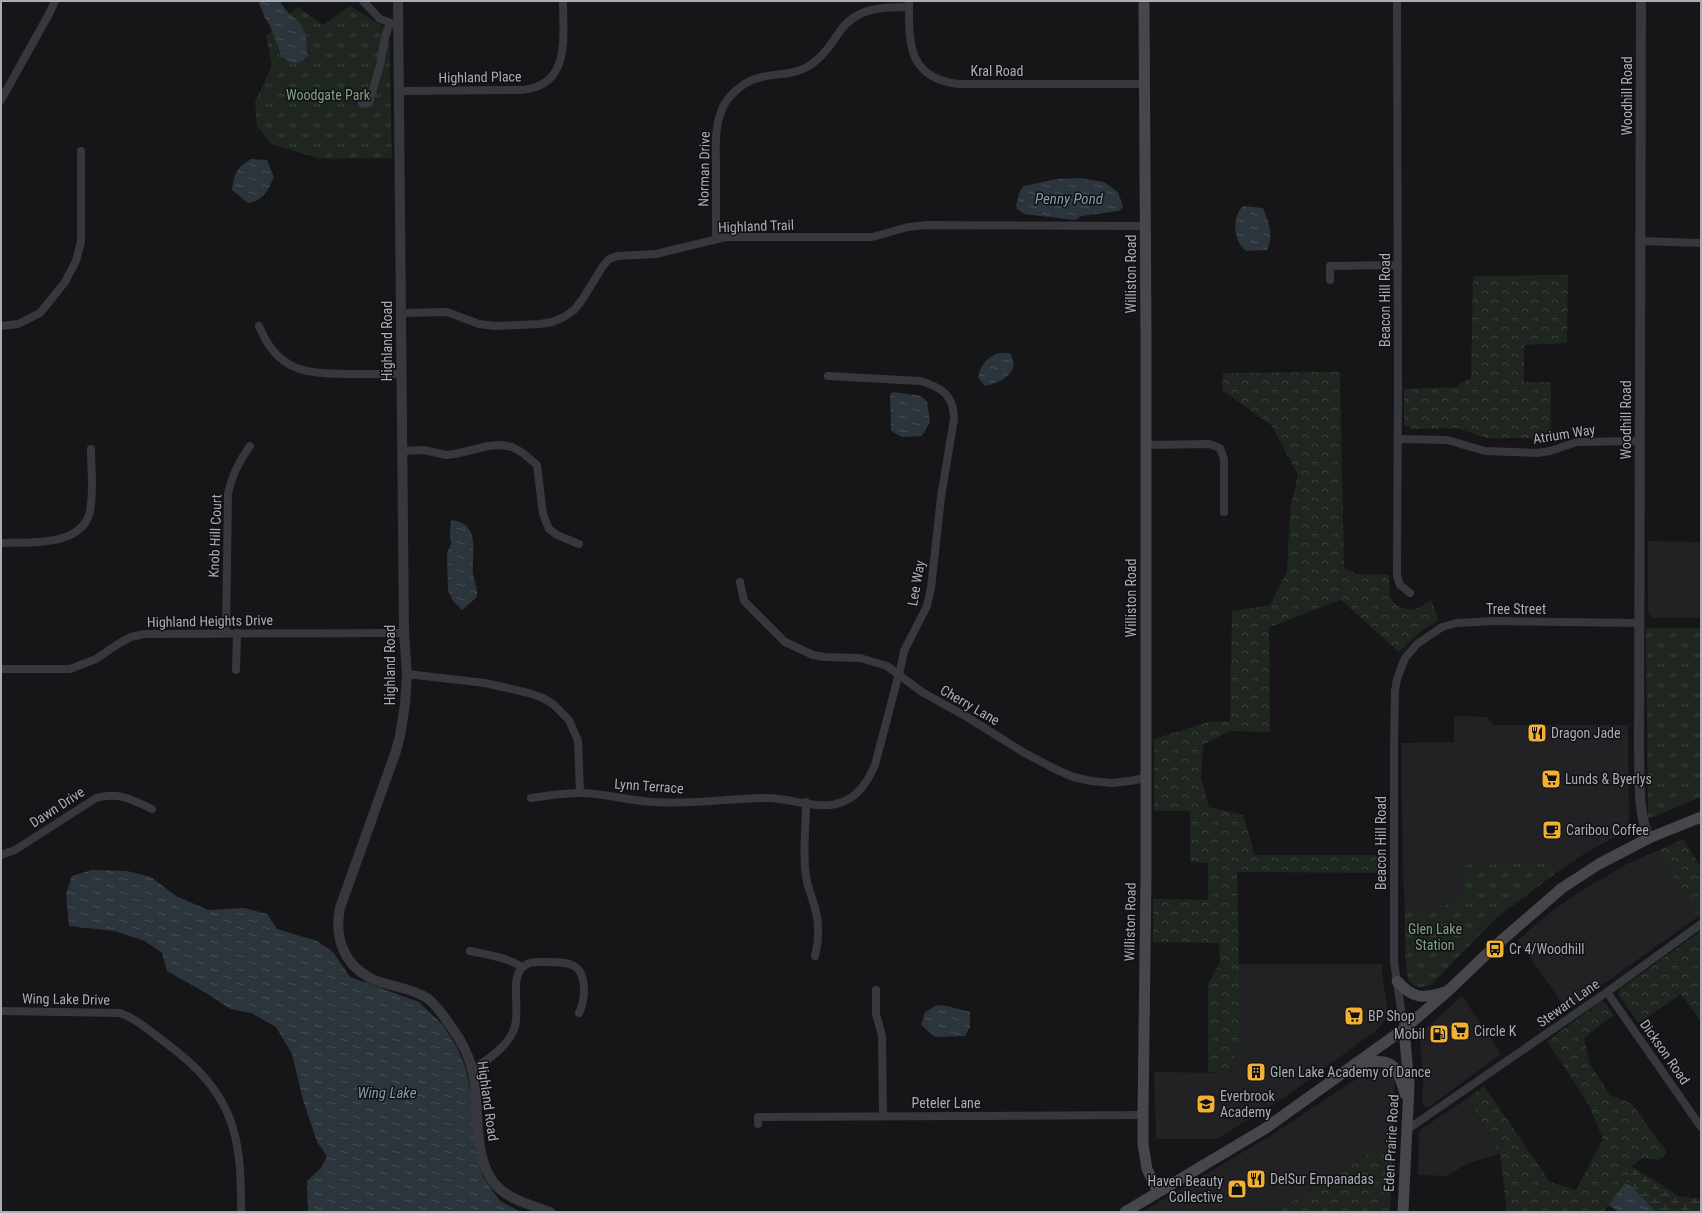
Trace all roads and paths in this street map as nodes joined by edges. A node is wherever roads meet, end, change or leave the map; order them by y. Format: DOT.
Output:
graph roads {
  1 [pos="54,1"];
  2 [pos="363,1"];
  3 [pos="398,1"];
  4 [pos="563,1"];
  5 [pos="1144,1"];
  6 [pos="1397,1"];
  7 [pos="1640,1"];
  8 [pos="909,4"];
  9 [pos="394,24"];
  10 [pos="1146,84"];
  11 [pos="398,91"];
  12 [pos="1,100"];
  13 [pos="362,104"];
  14 [pos="81,151"];
  15 [pos="1146,226"];
  16 [pos="716,239"];
  17 [pos="1641,241"];
  18 [pos="1701,243"];
  19 [pos="1398,265"];
  20 [pos="1330,280"];
  21 [pos="401,313"];
  22 [pos="1,326"];
  23 [pos="259,326"];
  24 [pos="401,374"];
  25 [pos="828,376"];
  26 [pos="1398,439"];
  27 [pos="1640,441"];
  28 [pos="1146,445"];
  29 [pos="250,446"];
  30 [pos="91,449"];
  31 [pos="402,451"];
  32 [pos="1224,512"];
  33 [pos="1,543"];
  34 [pos="579,544"];
  35 [pos="740,582"];
  36 [pos="1410,593"];
  37 [pos="1638,623"];
  38 [pos="226,633"];
  39 [pos="237,633"];
  40 [pos="404,633"];
  41 [pos="1405,658"];
  42 [pos="1,669"];
  43 [pos="236,670"];
  44 [pos="406,674"];
  45 [pos="899,674"];
  46 [pos="1145,778"];
  47 [pos="580,793"];
  48 [pos="531,798"];
  49 [pos="766,798"];
  50 [pos="806,802"];
  51 [pos="152,808"];
  52 [pos="1701,817"];
  53 [pos="1649,838"];
  54 [pos="1,855"];
  55 [pos="1701,924"];
  56 [pos="470,951"];
  57 [pos="815,956"];
  58 [pos="522,967"];
  59 [pos="1397,981"];
  60 [pos="876,990"];
  61 [pos="1448,992"];
  62 [pos="1607,992"];
  63 [pos="1,1011"];
  64 [pos="579,1013"];
  65 [pos="1404,1029"];
  66 [pos="1355,1063"];
  67 [pos="472,1069"];
  68 [pos="1408,1109"];
  69 [pos="1143,1115"];
  70 [pos="883,1116"];
  71 [pos="758,1124"];
  72 [pos="1701,1127"];
  73 [pos="1408,1129"];
  74 [pos="1158,1192"];
  75 [pos="241,1212"];
  76 [pos="550,1212"];
  77 [pos="1125,1212"];
  78 [pos="1403,1212"];
  1 -- 12 [label="street"];
  2 -- 9 [label="street"];
  3 -- 9 [label="street, Highland Road"];
  4 -- 11 [label="street, Highland Place"];
  5 -- 10 [label="main road, Williston Road"];
  6 -- 19 [label="street, Beacon Hill Road"];
  7 -- 17 [label="street, Woodhill Road"];
  8 -- 10 [label="street, Kral Road"];
  8 -- 16 [label="street, Norman Drive"];
  9 -- 11 [label="street, Highland Road"];
  9 -- 13 [label="street"];
  10 -- 15 [label="main road, Williston Road"];
  11 -- 21 [label="street, Highland Road"];
  14 -- 22 [label="street"];
  15 -- 16 [label="street, Highland Trail"];
  15 -- 28 [label="main road, Williston Road"];
  16 -- 21 [label="street, Highland Trail"];
  17 -- 18 [label="street"];
  17 -- 27 [label="street, Woodhill Road"];
  19 -- 20 [label="street"];
  19 -- 26 [label="street, Beacon Hill Road"];
  21 -- 24 [label="street, Highland Road"];
  23 -- 24 [label="street"];
  24 -- 31 [label="street, Highland Road"];
  25 -- 45 [label="street, Lee Way"];
  26 -- 27 [label="street, Atrium Way"];
  26 -- 36 [label="street, Beacon Hill Road"];
  27 -- 37 [label="street, Woodhill Road"];
  28 -- 32 [label="street"];
  28 -- 46 [label="main road, Williston Road"];
  29 -- 38 [label="street, Knob Hill Court"];
  30 -- 33 [label="street"];
  31 -- 34 [label="street"];
  31 -- 40 [label="street, Highland Road"];
  35 -- 45 [label="street, Cherry Lane"];
  37 -- 41 [label="street, Tree Street"];
  37 -- 53 [label="street, Woodhill Road"];
  38 -- 39 [label="street, Highland Heights Drive"];
  38 -- 42 [label="street, Highland Heights Drive"];
  39 -- 40 [label="street, Highland Heights Drive"];
  39 -- 43 [label="street"];
  40 -- 44 [label="street, Highland Road"];
  41 -- 59 [label="street, Beacon Hill Road"];
  44 -- 47 [label="street"];
  44 -- 67 [label="street, Highland Road"];
  45 -- 46 [label="street, Cherry Lane"];
  45 -- 50 [label="street, Lee Way"];
  46 -- 69 [label="main road, Williston Road"];
  47 -- 48 [label="street, Lynn Terrace"];
  47 -- 49 [label="street, Lynn Terrace"];
  49 -- 50 [label="street, Lee Way"];
  50 -- 57 [label="street"];
  51 -- 54 [label="street, Dawn Drive"];
  52 -- 53 [label="main road"];
  53 -- 61 [label="main road"];
  55 -- 62 [label="street, Stewart Lane"];
  56 -- 58 [label="street"];
  58 -- 64 [label="street"];
  58 -- 67 [label="street"];
  59 -- 61 [label="main road"];
  59 -- 65 [label="street, Beacon Hill Road"];
  60 -- 70 [label="street"];
  61 -- 65 [label="main road"];
  62 -- 72 [label="street, Dickson Road"];
  62 -- 73 [label="street, Stewart Lane"];
  63 -- 75 [label="street, Wing Lake Drive"];
  65 -- 66 [label="main road"];
  65 -- 68 [label="main road, Eden Prairie Road"];
  66 -- 68 [label="main road"];
  66 -- 74 [label="main road"];
  67 -- 76 [label="street, Highland Road"];
  68 -- 73 [label="main road, Eden Prairie Road"];
  69 -- 70 [label="street, Peteler Lane"];
  69 -- 74 [label="main road, Williston Road"];
  70 -- 71 [label="street, Peteler Lane"];
  73 -- 78 [label="main road, Eden Prairie Road"];
  74 -- 77 [label="main road"];
}
